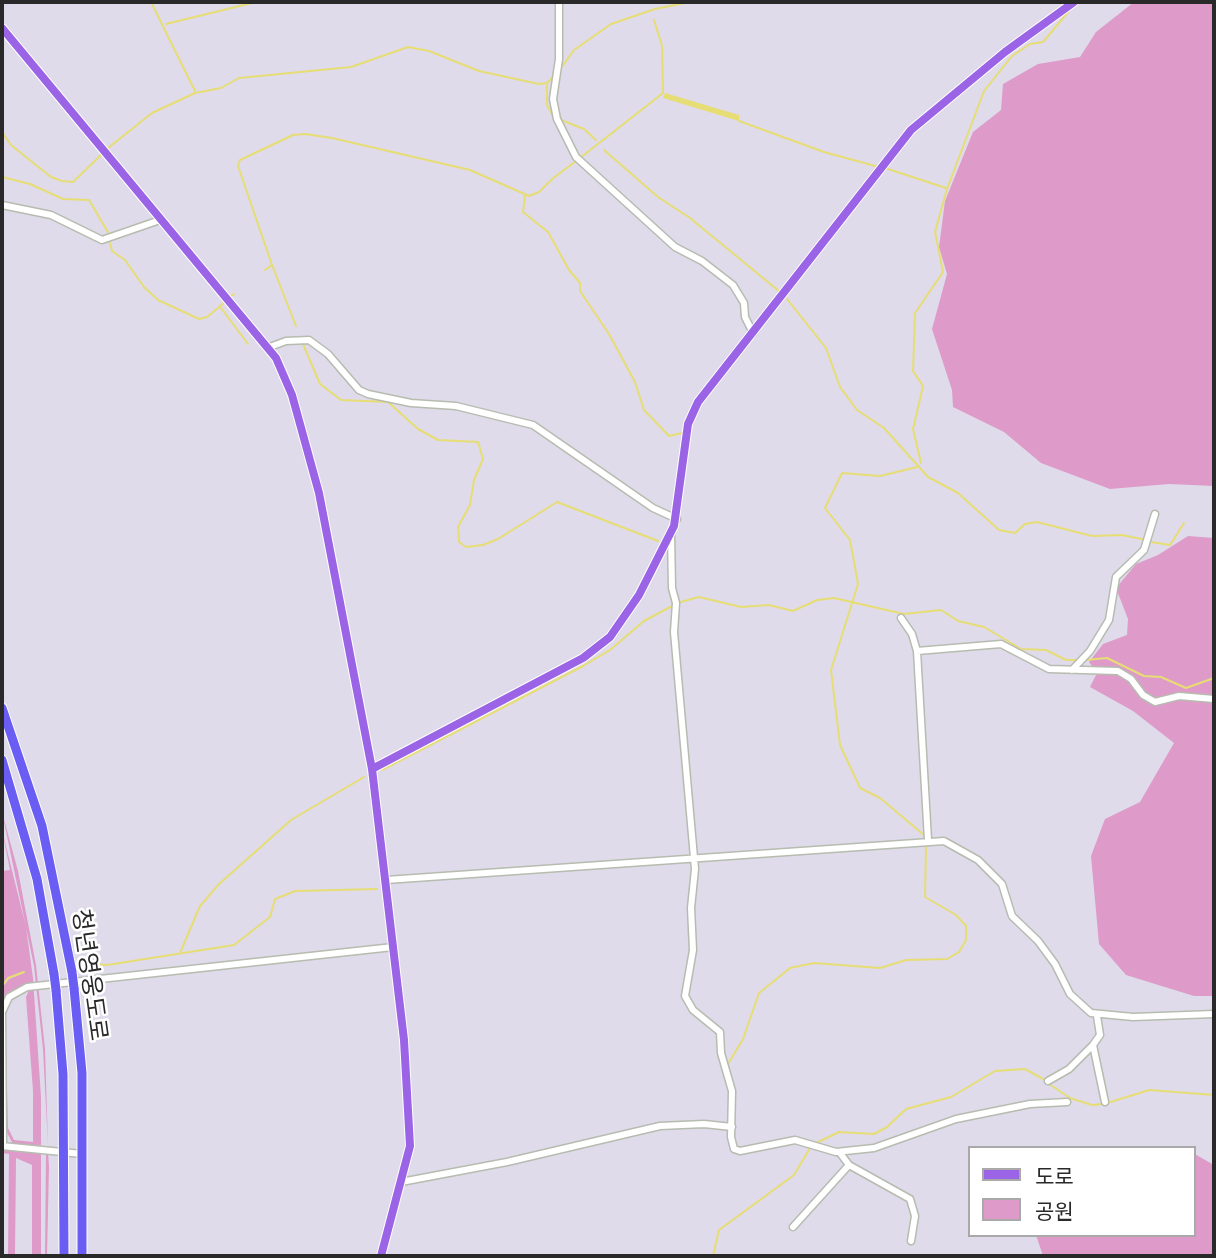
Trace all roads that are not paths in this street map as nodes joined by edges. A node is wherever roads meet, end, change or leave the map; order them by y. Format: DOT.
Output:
graph roads {
  1 [pos="559,2"];
  2 [pos="1074,2"];
  3 [pos="2,28"];
  4 [pos="2,205"];
  5 [pos="160,220"];
  6 [pos="753,333"];
  7 [pos="267,348"];
  8 [pos="1155,514"];
  9 [pos="677,519"];
  10 [pos="671,534"];
  11 [pos="901,618"];
  12 [pos="917,651"];
  13 [pos="1071,671"];
  14 [pos="1214,699"];
  15 [pos="2,708"];
  16 [pos="2,760"];
  17 [pos="372,769"];
  18 [pos="928,840"];
  19 [pos="693,857"];
  20 [pos="386,880"];
  21 [pos="393,947"];
  22 [pos="1214,1014"];
  23 [pos="1097,1016"];
  24 [pos="1093,1045"];
  25 [pos="1048,1081"];
  26 [pos="1067,1102"];
  27 [pos="1105,1102"];
  28 [pos="732,1127"];
  29 [pos="2,1146"];
  30 [pos="64,1151"];
  31 [pos="840,1153"];
  32 [pos="82,1154"];
  33 [pos="849,1165"];
  34 [pos="401,1182"];
  35 [pos="793,1227"];
  36 [pos="911,1241"];
  37 [pos="64,1256"];
  38 [pos="82,1256"];
  39 [pos="381,1256"];
  1 -- 6 [label="street"];
  2 -- 6 [label="main road"];
  3 -- 5 [label="main road"];
  4 -- 5 [label="street"];
  5 -- 7 [label="main road"];
  6 -- 9 [label="main road"];
  7 -- 9 [label="street"];
  7 -- 17 [label="main road"];
  8 -- 13 [label="street"];
  9 -- 10 [label="main road"];
  10 -- 17 [label="main road"];
  10 -- 19 [label="street"];
  11 -- 12 [label="street"];
  12 -- 13 [label="street"];
  12 -- 18 [label="street"];
  13 -- 14 [label="street"];
  15 -- 32 [label="highway, 청년영웅도로, bridge"];
  16 -- 30 [label="highway, 청년영웅도로, bridge"];
  17 -- 20 [label="main road"];
  18 -- 19 [label="street"];
  18 -- 23 [label="street"];
  19 -- 20 [label="street"];
  19 -- 28 [label="street"];
  20 -- 21 [label="main road"];
  21 -- 29 [label="street"];
  21 -- 34 [label="main road"];
  22 -- 23 [label="street"];
  23 -- 24 [label="street"];
  24 -- 25 [label="street"];
  24 -- 27 [label="street"];
  26 -- 31 [label="street"];
  28 -- 31 [label="street"];
  28 -- 34 [label="street"];
  29 -- 30 [label="street"];
  30 -- 32 [label="street"];
  30 -- 37 [label="highway, 청년영웅도로"];
  31 -- 33 [label="street"];
  32 -- 38 [label="highway, 청년영웅도로"];
  33 -- 35 [label="street"];
  33 -- 36 [label="street"];
  34 -- 39 [label="main road"];
}
